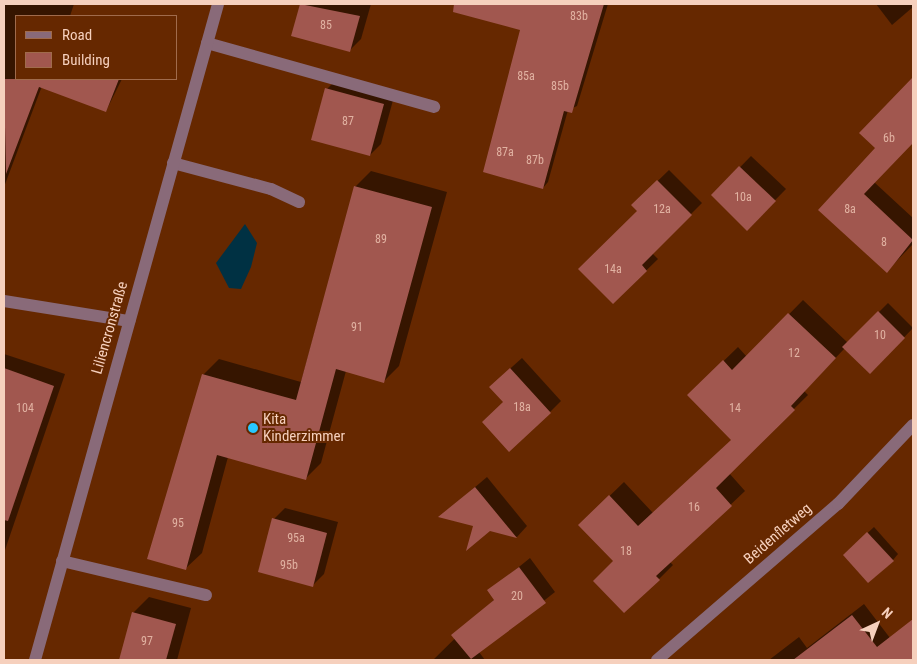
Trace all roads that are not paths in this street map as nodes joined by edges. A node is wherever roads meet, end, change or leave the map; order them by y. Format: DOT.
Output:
graph roads {
  1 [pos="218,4"];
  2 [pos="207,43"];
  3 [pos="434,107"];
  4 [pos="173,163"];
  5 [pos="299,202"];
  6 [pos="4,301"];
  7 [pos="129,321"];
  8 [pos="911,431"];
  9 [pos="62,561"];
  10 [pos="206,595"];
  11 [pos="35,660"];
  12 [pos="657,660"];
  1 -- 2 [label="street, Liliencronstraße"];
  2 -- 3 [label="street"];
  2 -- 4 [label="street, Liliencronstraße"];
  4 -- 5 [label="street"];
  4 -- 7 [label="street, Liliencronstraße"];
  6 -- 7 [label="street"];
  7 -- 9 [label="street, Liliencronstraße"];
  8 -- 12 [label="street, Beidenfletweg"];
  9 -- 10 [label="street"];
  9 -- 11 [label="street, Liliencronstraße"];
}
